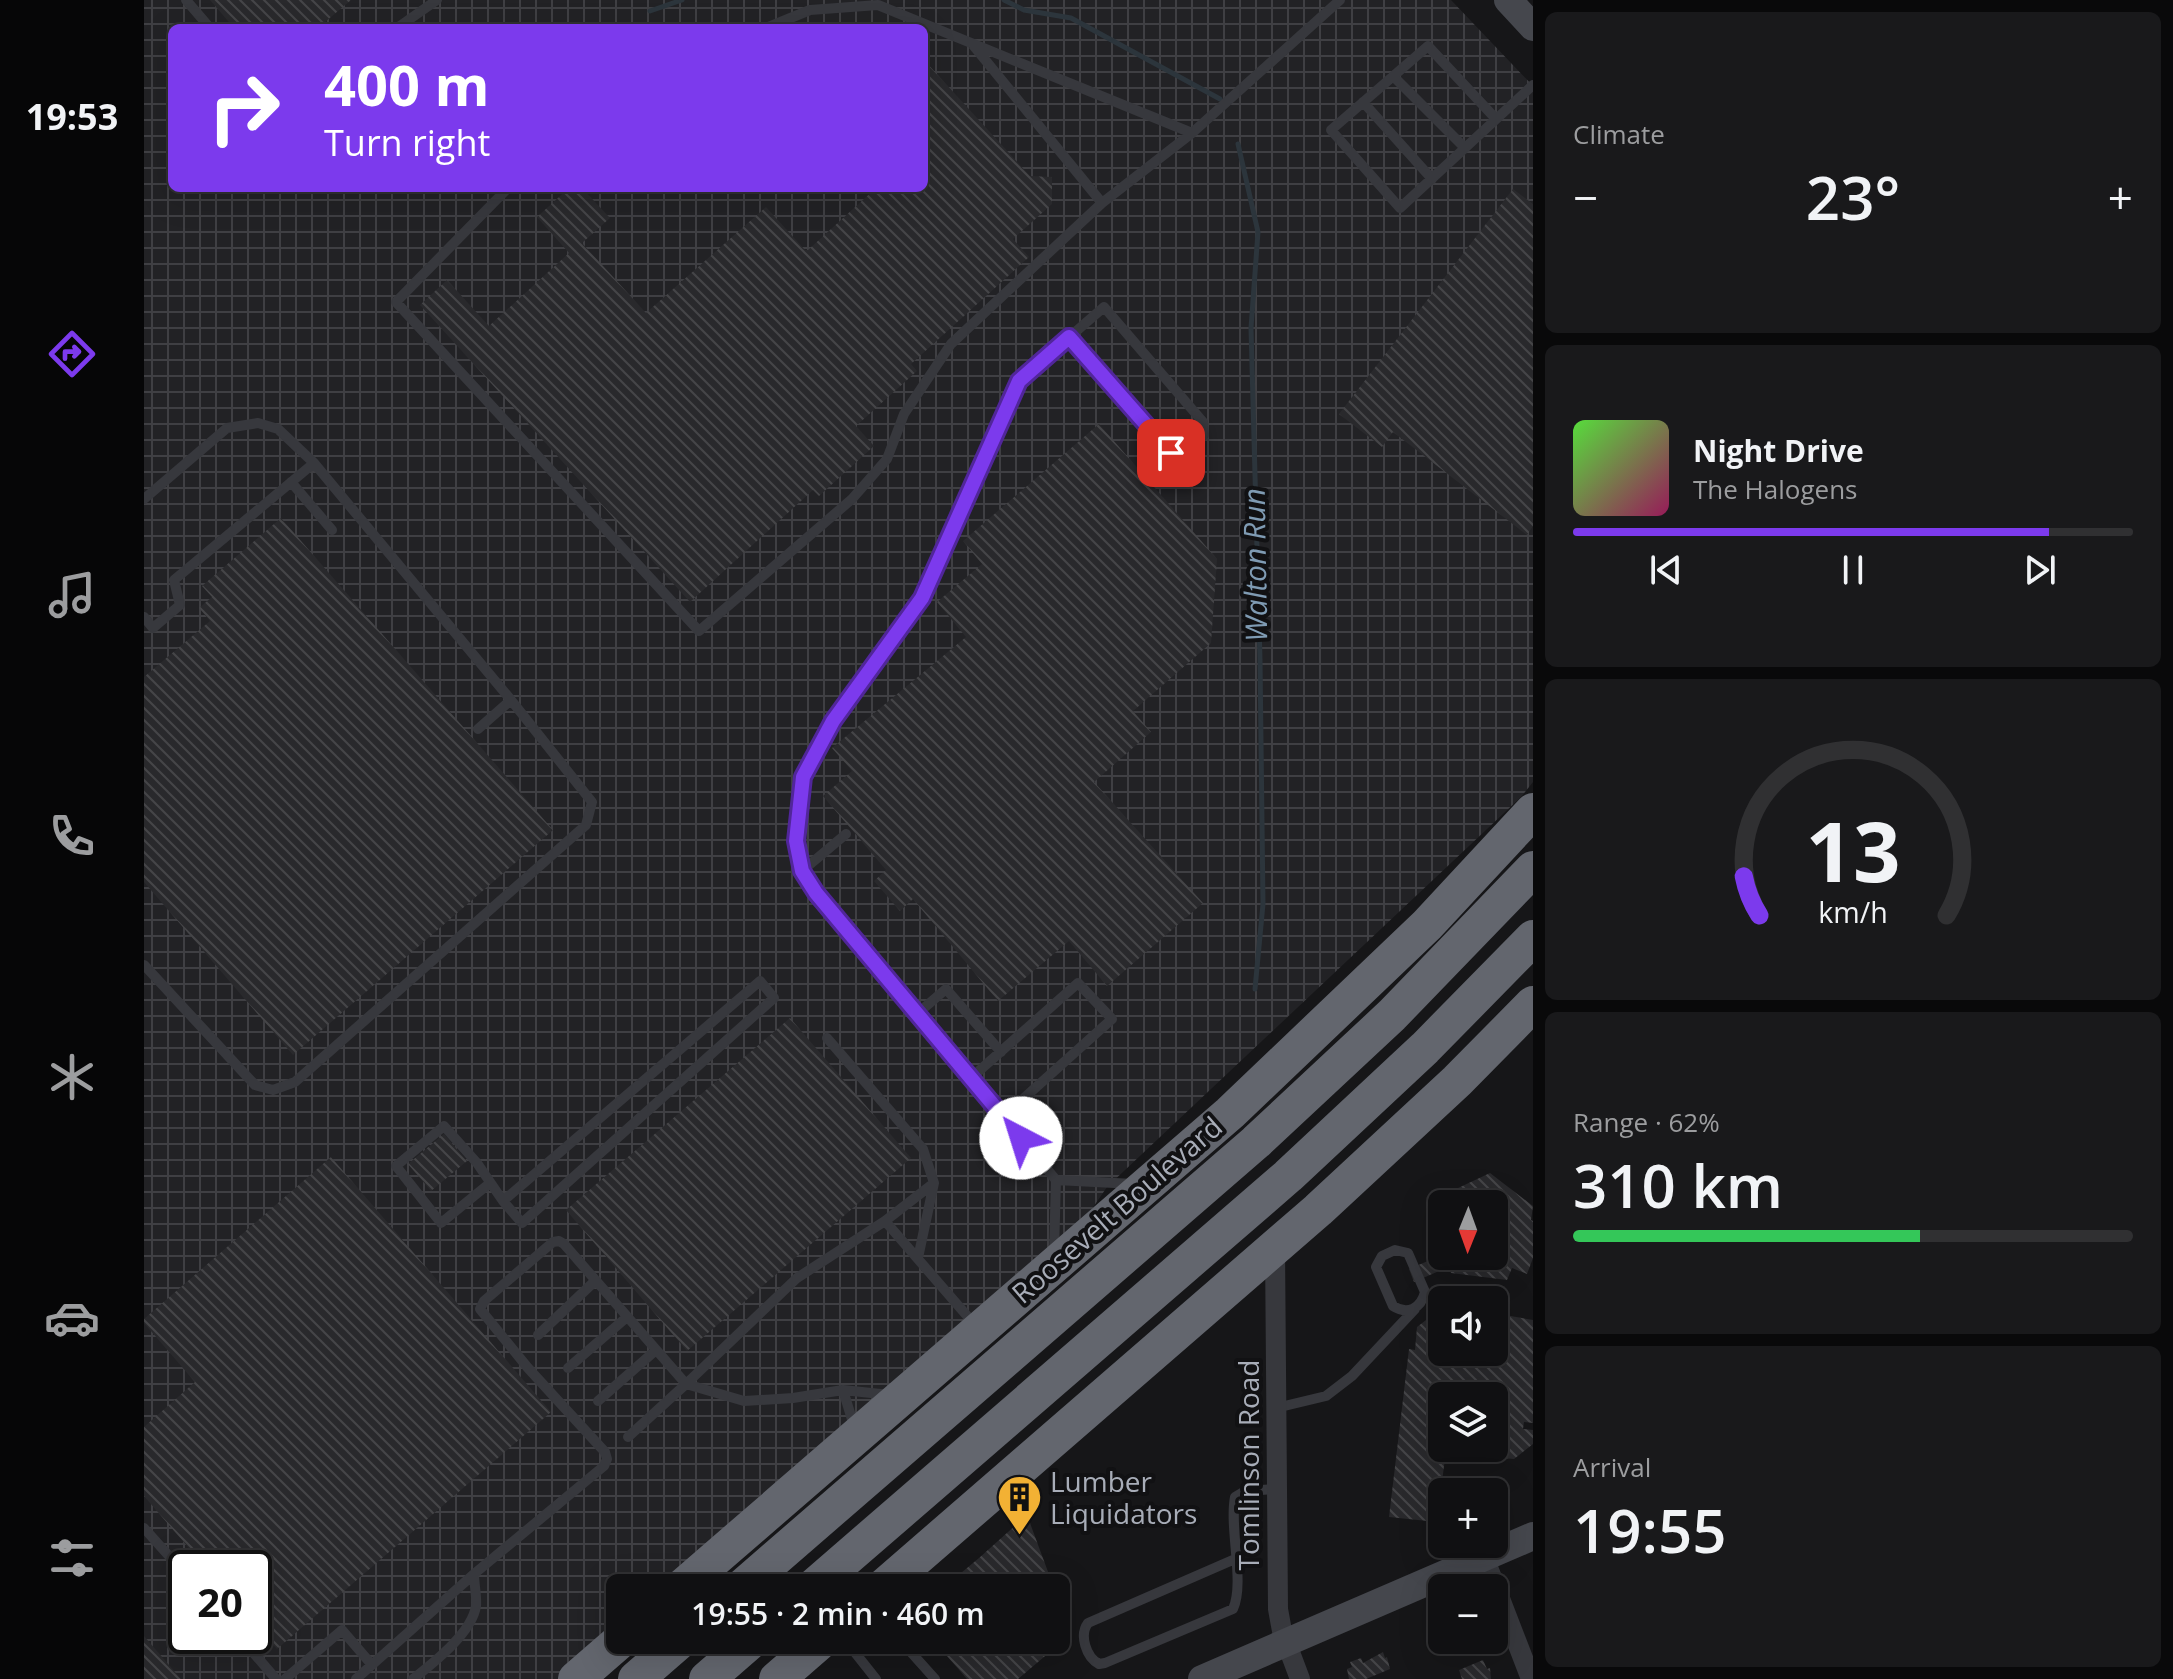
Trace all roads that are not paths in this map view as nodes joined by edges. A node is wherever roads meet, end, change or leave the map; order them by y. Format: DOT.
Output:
graph roads {
  1 [pos="186,0"];
  2 [pos="437,0"];
  3 [pos="1340,0"];
  4 [pos="1508,0"];
  5 [pos="207,24"];
  6 [pos="403,24"];
  7 [pos="776,24"];
  8 [pos="919,24"];
  9 [pos="1533,27"];
  10 [pos="928,28"];
  11 [pos="971,43"];
  12 [pos="1393,76"];
  13 [pos="1533,85"];
  14 [pos="1363,102"];
  15 [pos="1496,119"];
  16 [pos="1192,133"];
  17 [pos="1465,148"];
  18 [pos="1432,179"];
  19 [pos="504,192"];
  20 [pos="1102,203"];
  21 [pos="1069,337"];
  22 [pos="314,463"];
  23 [pos="291,482"];
  24 [pos="144,499"];
  25 [pos="332,530"];
  26 [pos="144,617"];
  27 [pos="511,700"];
  28 [pos="478,729"];
  29 [pos="1533,811"];
  30 [pos="846,834"];
  31 [pos="802,871"];
  32 [pos="1527,872"];
  33 [pos="1533,938"];
  34 [pos="144,965"];
  35 [pos="1533,1004"];
  36 [pos="917,1014"];
  37 [pos="827,1038"];
  38 [pos="1001,1052"];
  39 [pos="971,1078"];
  40 [pos="1003,1117"];
  41 [pos="1056,1180"];
  42 [pos="490,1183"];
  43 [pos="934,1183"];
  44 [pos="1146,1185"];
  45 [pos="503,1201"];
  46 [pos="885,1221"];
  47 [pos="1275,1248"];
  48 [pos="918,1258"];
  49 [pos="1053,1266"];
  50 [pos="595,1281"];
  51 [pos="1415,1309"];
  52 [pos="627,1317"];
  53 [pos="979,1330"];
  54 [pos="538,1335"];
  55 [pos="656,1350"];
  56 [pos="568,1368"];
  57 [pos="686,1384"];
  58 [pos="843,1390"];
  59 [pos="902,1396"];
  60 [pos="598,1401"];
  61 [pos="1276,1408"];
  62 [pos="857,1435"];
  63 [pos="628,1437"];
  64 [pos="904,1447"];
  65 [pos="1277,1489"];
  66 [pos="759,1520"];
  67 [pos="144,1528"];
  68 [pos="1533,1536"];
  69 [pos="1508,1547"];
  70 [pos="168,1555"];
  71 [pos="1482,1558"];
  72 [pos="1484,1558"];
  73 [pos="1235,1559"];
  74 [pos="474,1574"];
  75 [pos="697,1574"];
  76 [pos="757,1574"];
  77 [pos="828,1574"];
  78 [pos="898,1574"];
  79 [pos="1285,1643"];
  80 [pos="606,1653"];
  81 [pos="254,1654"];
  82 [pos="665,1654"];
  83 [pos="736,1654"];
  84 [pos="856,1654"];
  85 [pos="913,1654"];
  86 [pos="372,1665"];
  87 [pos="276,1679"];
  88 [pos="285,1679"];
  89 [pos="356,1679"];
  90 [pos="413,1679"];
  91 [pos="576,1679"];
  92 [pos="636,1679"];
  93 [pos="707,1679"];
  94 [pos="876,1679"];
  95 [pos="935,1679"];
  96 [pos="1202,1679"];
  97 [pos="1300,1679"];
  98 [pos="1531,1679"];
  1 -- 5 [label="lane"];
  2 -- 6 [label="lane"];
  3 -- 16 [label="lane"];
  4 -- 9 [label="main road"];
  7 -- 8 [label="lane"];
  10 -- 11 [label="lane"];
  11 -- 16 [label="lane"];
  11 -- 20 [label="lane"];
  12 -- 14 [label="lane"];
  12 -- 15 [label="lane"];
  12 -- 17 [label="lane"];
  13 -- 15 [label="lane"];
  14 -- 18 [label="lane"];
  14 -- 18 [label="lane"];
  15 -- 17 [label="lane"];
  16 -- 20 [label="lane"];
  17 -- 18 [label="lane"];
  19 -- 20 [label="lane"];
  21 -- 21 [label="lane"];
  21 -- 31 [label="lane"];
  22 -- 23 [label="lane"];
  22 -- 24 [label="lane"];
  22 -- 27 [label="lane"];
  23 -- 25 [label="lane"];
  23 -- 26 [label="lane"];
  27 -- 28 [label="lane"];
  27 -- 34 [label="lane"];
  29 -- 44 [label="highway, Roosevelt Boulevard"];
  30 -- 31 [label="lane"];
  31 -- 36 [label="lane"];
  32 -- 64 [label="highway, Roosevelt Boulevard"];
  33 -- 77 [label="highway"];
  35 -- 47 [label="highway"];
  36 -- 38 [label="lane"];
  36 -- 39 [label="lane"];
  37 -- 43 [label="lane"];
  38 -- 39 [label="lane"];
  38 -- 40 [label="lane"];
  39 -- 40 [label="lane"];
  40 -- 41 [label="lane"];
  41 -- 44 [label="lane"];
  41 -- 49 [label="lane"];
  42 -- 42 [label="lane"];
  42 -- 45 [label="lane"];
  43 -- 46 [label="lane"];
  43 -- 48 [label="lane"];
  44 -- 49 [label="highway, Roosevelt Boulevard"];
  45 -- 45 [label="lane"];
  46 -- 48 [label="lane"];
  46 -- 57 [label="lane"];
  47 -- 61 [label="street, Tomlinson Road"];
  47 -- 78 [label="highway"];
  48 -- 53 [label="lane"];
  49 -- 53 [label="highway, Roosevelt Boulevard"];
  50 -- 52 [label="lane"];
  50 -- 54 [label="lane"];
  50 -- 74 [label="lane"];
  51 -- 51 [label="lane"];
  51 -- 61 [label="lane"];
  52 -- 55 [label="lane"];
  52 -- 56 [label="lane"];
  53 -- 59 [label="highway, Roosevelt Boulevard"];
  55 -- 57 [label="lane"];
  55 -- 60 [label="lane"];
  57 -- 58 [label="lane"];
  57 -- 63 [label="lane"];
  58 -- 59 [label="lane"];
  58 -- 62 [label="lane"];
  59 -- 62 [label="highway, Roosevelt Boulevard"];
  61 -- 65 [label="street, Tomlinson Road"];
  62 -- 66 [label="highway, Roosevelt Boulevard"];
  64 -- 66 [label="highway"];
  64 -- 76 [label="highway, Roosevelt Boulevard"];
  65 -- 73 [label="lane"];
  65 -- 79 [label="street, Tomlinson Road"];
  66 -- 75 [label="highway, Roosevelt Boulevard"];
  67 -- 70 [label="lane"];
  68 -- 69 [label="main road"];
  71 -- 79 [label="main road"];
  72 -- 98 [label="street"];
  73 -- 73 [label="lane"];
  74 -- 86 [label="lane"];
  74 -- 90 [label="lane"];
  79 -- 96 [label="main road"];
  79 -- 97 [label="street, Tomlinson Road"];
  80 -- 91 [label="highway"];
  81 -- 87 [label="lane"];
  82 -- 92 [label="highway"];
  83 -- 93 [label="highway"];
  84 -- 94 [label="lane"];
  85 -- 95 [label="lane"];
  86 -- 88 [label="lane"];
  86 -- 89 [label="lane"];
}
